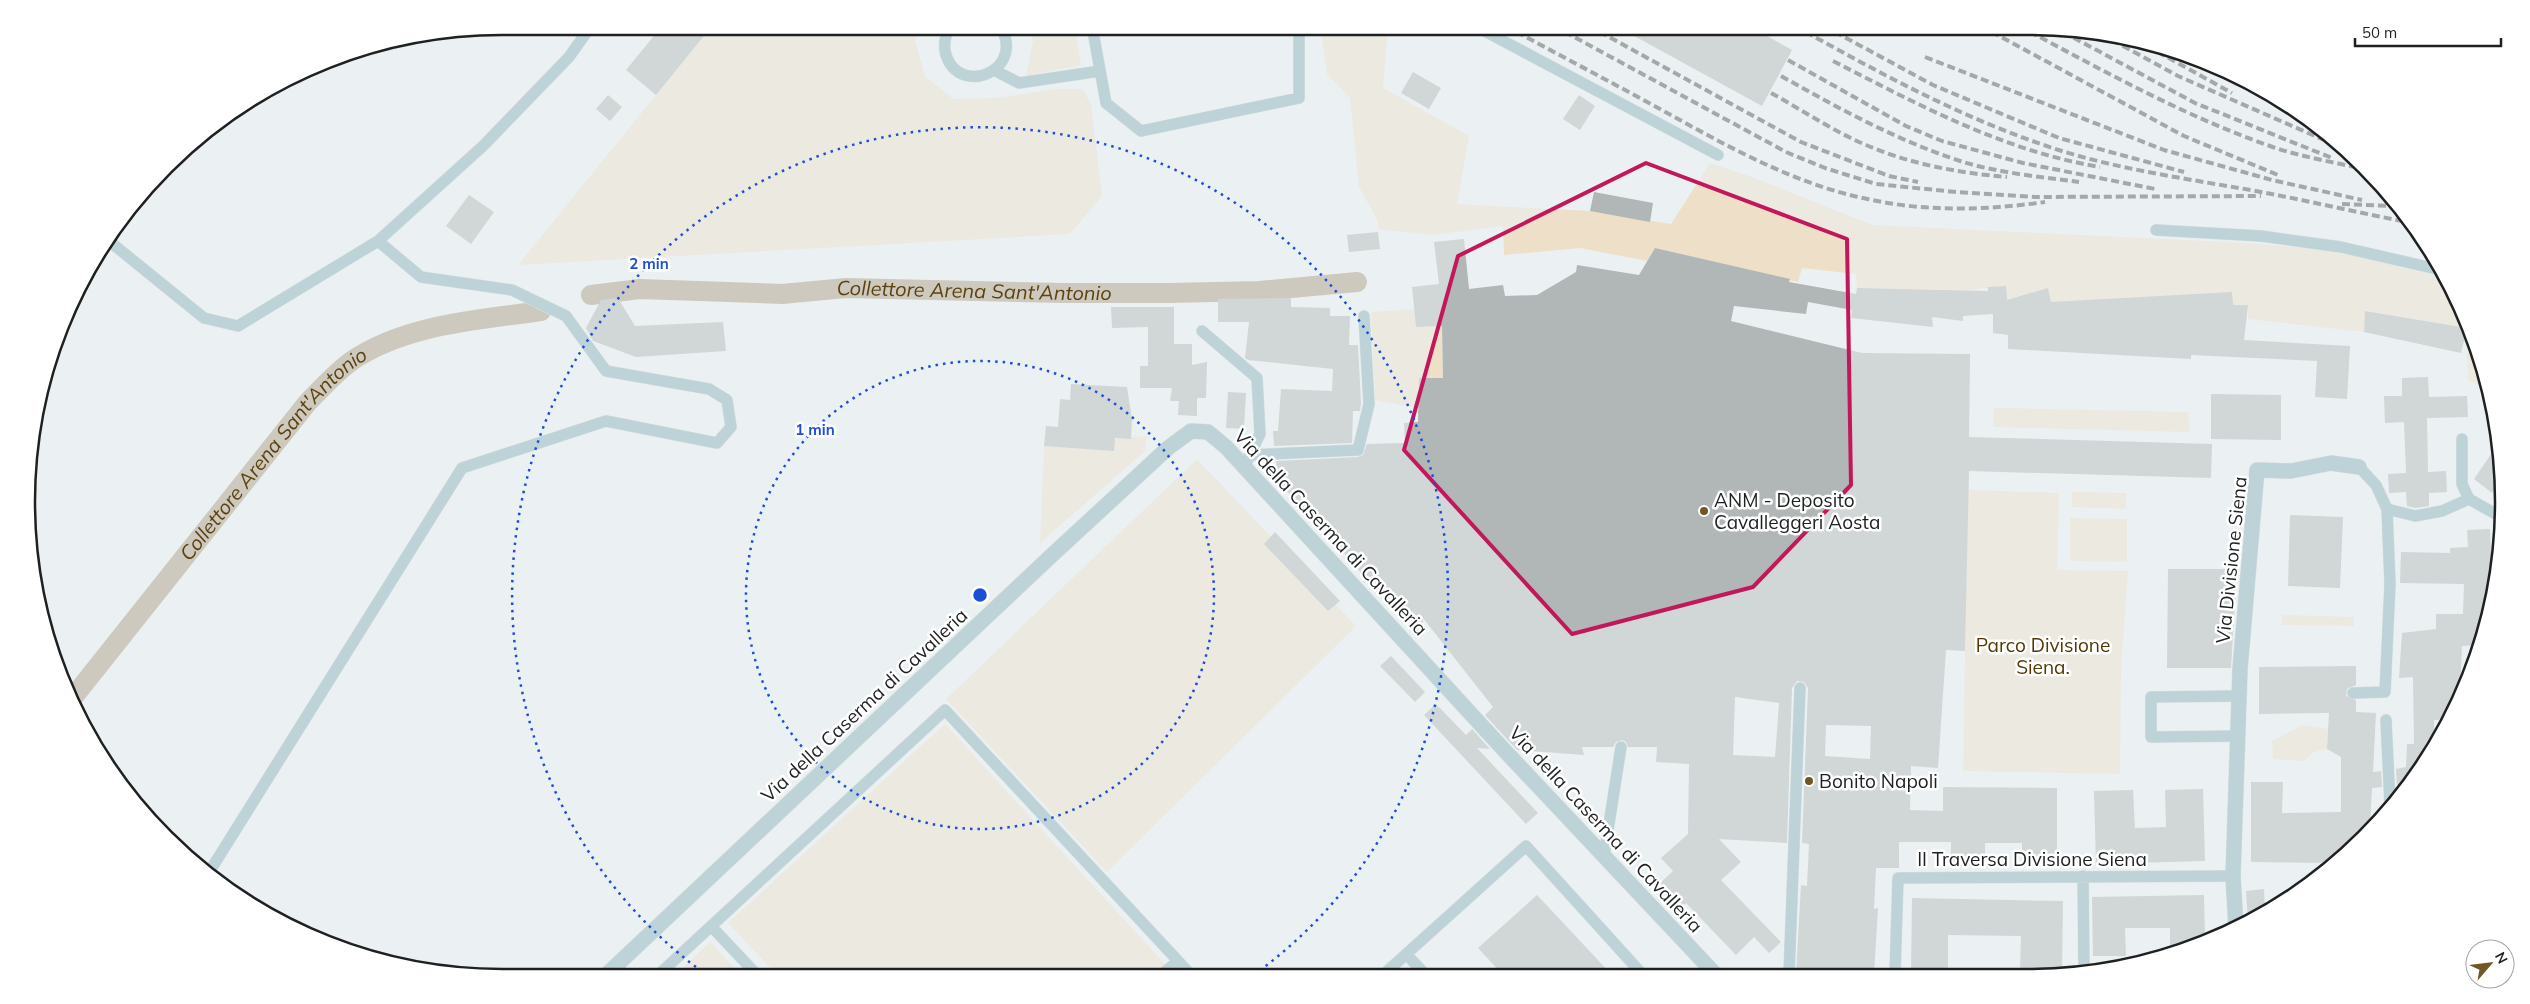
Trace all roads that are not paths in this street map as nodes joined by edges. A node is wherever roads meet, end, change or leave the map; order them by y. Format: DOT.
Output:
graph roads {
  1 [pos="585,35"];
  2 [pos="946,35"];
  3 [pos="1003,35"];
  4 [pos="1094,35"];
  5 [pos="1299,35"];
  6 [pos="1491,35"];
  7 [pos="994,70"];
  8 [pos="1100,71"];
  9 [pos="1718,155"];
  10 [pos="2156,230"];
  11 [pos="378,240"];
  12 [pos="113,244"];
  13 [pos="2431,268"];
  14 [pos="1364,316"];
  15 [pos="1202,331"];
  16 [pos="2462,439"];
  17 [pos="1247,461"];
  18 [pos="2360,467"];
  19 [pos="2469,499"];
  20 [pos="2387,509"];
  21 [pos="2495,513"];
  22 [pos="1800,688"];
  23 [pos="2352,692"];
  24 [pos="2239,696"];
  25 [pos="2386,720"];
  26 [pos="2238,736"];
  27 [pos="1621,747"];
  28 [pos="2390,797"];
  29 [pos="1604,856"];
  30 [pos="212,867"];
  31 [pos="2083,876"];
  32 [pos="2233,876"];
  33 [pos="2235,921"];
  34 [pos="711,926"];
  35 [pos="1406,954"];
  36 [pos="1178,960"];
  37 [pos="2084,966"];
  38 [pos="614,969"];
  39 [pos="665,969"];
  40 [pos="751,969"];
  41 [pos="1168,969"];
  42 [pos="1186,969"];
  43 [pos="1390,969"];
  44 [pos="1420,969"];
  45 [pos="1638,969"];
  46 [pos="1710,969"];
  47 [pos="1789,969"];
  48 [pos="1895,969"];
  1 -- 11 [label="lane"];
  2 -- 7 [label="lane"];
  3 -- 7 [label="lane"];
  4 -- 8 [label="lane"];
  5 -- 8 [label="lane"];
  6 -- 9 [label="lane"];
  7 -- 8 [label="lane"];
  10 -- 13 [label="lane"];
  11 -- 12 [label="lane"];
  11 -- 30 [label="lane"];
  14 -- 17 [label="lane"];
  15 -- 17 [label="lane"];
  16 -- 19 [label="lane"];
  17 -- 29 [label="street, Via della Caserma di Cavalleria"];
  17 -- 38 [label="street, Via della Caserma di Cavalleria"];
  18 -- 20 [label="lane, Via Divisione Siena"];
  18 -- 24 [label="street, Via Divisione Siena"];
  19 -- 20 [label="lane"];
  19 -- 21 [label="lane"];
  20 -- 23 [label="lane, Via Divisione Siena"];
  22 -- 47 [label="lane"];
  24 -- 26 [label="street, Via Divisione Siena"];
  24 -- 26 [label="lane"];
  25 -- 28 [label="lane"];
  26 -- 32 [label="street, Via Divisione Siena"];
  27 -- 29 [label="lane"];
  29 -- 46 [label="street, Via della Caserma di Cavalleria"];
  31 -- 32 [label="lane, II Traversa Divisione Siena"];
  31 -- 37 [label="lane"];
  31 -- 48 [label="lane, II Traversa Divisione Siena"];
  32 -- 33 [label="street, Via Divisione Siena"];
  34 -- 36 [label="lane"];
  34 -- 39 [label="lane"];
  34 -- 40 [label="lane"];
  35 -- 43 [label="lane"];
  35 -- 44 [label="lane"];
  35 -- 45 [label="lane"];
  36 -- 41 [label="lane"];
  36 -- 42 [label="lane"];
}
